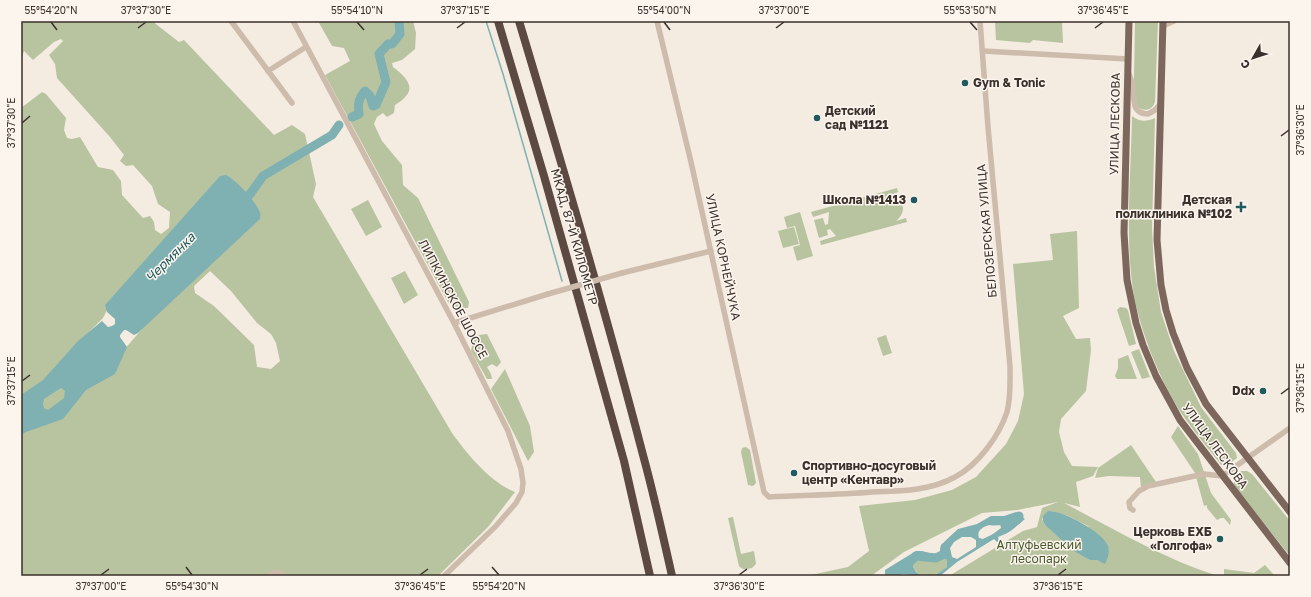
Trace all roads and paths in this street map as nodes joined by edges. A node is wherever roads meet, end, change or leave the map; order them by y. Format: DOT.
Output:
graph roads {
  1 [pos="231,21"];
  2 [pos="293,21"];
  3 [pos="498,21"];
  4 [pos="519,21"];
  5 [pos="657,21"];
  6 [pos="980,21"];
  7 [pos="1129,21"];
  8 [pos="1174,21"];
  9 [pos="1163,24"];
  10 [pos="306,47"];
  11 [pos="983,51"];
  12 [pos="1128,59"];
  13 [pos="268,72"];
  14 [pos="1128,72"];
  15 [pos="292,103"];
  16 [pos="1161,103"];
  17 [pos="711,251"];
  18 [pos="454,322"];
  19 [pos="1290,428"];
  20 [pos="1247,458"];
  21 [pos="1222,476"];
  22 [pos="769,497"];
  23 [pos="1133,510"];
  24 [pos="1290,512"];
  25 [pos="1290,563"];
  26 [pos="269,576"];
  27 [pos="286,576"];
  28 [pos="444,576"];
  29 [pos="650,576"];
  30 [pos="672,576"];
  1 -- 13 [label="street"];
  2 -- 10 [label="street, ЛИПКИНСКОЕ ШОССЕ"];
  3 -- 29 [label="highway, МКАД, 87-Й КИЛОМЕТР"];
  4 -- 30 [label="highway, МКАД, 87-Й КИЛОМЕТР"];
  5 -- 17 [label="street, УЛИЦА КОРНЕЙЧУКА"];
  6 -- 11 [label="street, БЕЛОЗЕРСКАЯ УЛИЦА"];
  7 -- 12 [label="main road, УЛИЦА ЛЕСКОВА"];
  8 -- 9 [label="street"];
  9 -- 16 [label="main road, УЛИЦА ЛЕСКОВА"];
  10 -- 13 [label="street"];
  10 -- 18 [label="street, ЛИПКИНСКОЕ ШОССЕ"];
  11 -- 12 [label="street"];
  11 -- 22 [label="street, БЕЛОЗЕРСКАЯ УЛИЦА"];
  12 -- 14 [label="main road, УЛИЦА ЛЕСКОВА"];
  13 -- 15 [label="street"];
  14 -- 16 [label="street"];
  14 -- 21 [label="main road, УЛИЦА ЛЕСКОВА"];
  16 -- 20 [label="main road, УЛИЦА ЛЕСКОВА"];
  17 -- 18 [label="street, bridge"];
  17 -- 22 [label="street, УЛИЦА КОРНЕЙЧУКА"];
  18 -- 28 [label="street, ЛИПКИНСКОЕ ШОССЕ"];
  19 -- 20 [label="street"];
  20 -- 21 [label="street"];
  20 -- 24 [label="main road, УЛИЦА ЛЕСКОВА"];
  21 -- 23 [label="street"];
  21 -- 25 [label="main road, УЛИЦА ЛЕСКОВА"];
  26 -- 27 [label="street"];
}
